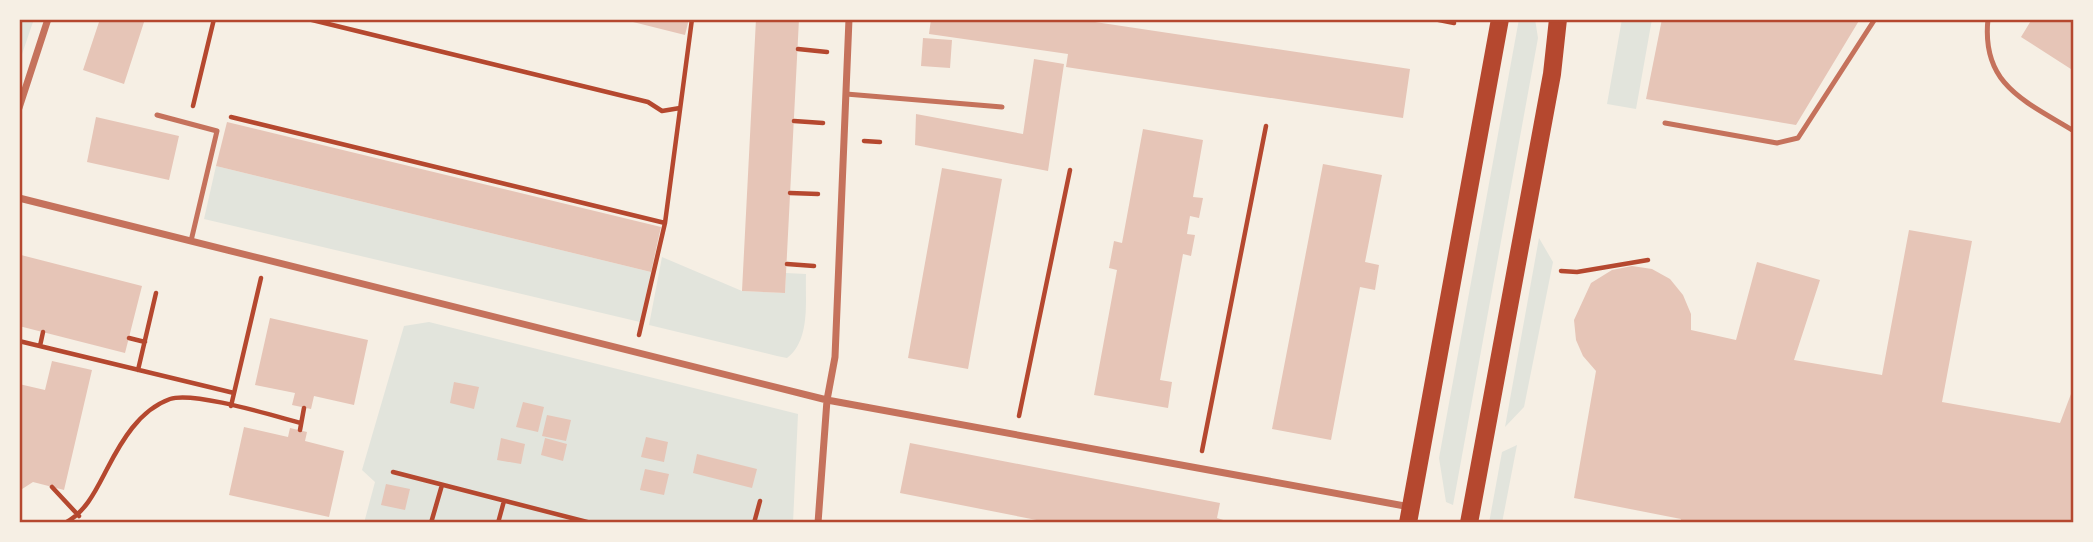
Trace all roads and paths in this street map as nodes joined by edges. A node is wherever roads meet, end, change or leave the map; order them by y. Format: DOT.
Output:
graph roads {
  1 [pos="48,19"];
  2 [pos="214,19"];
  3 [pos="308,19"];
  4 [pos="692,19"];
  5 [pos="849,19"];
  6 [pos="1434,19"];
  7 [pos="1500,19"];
  8 [pos="1558,19"];
  9 [pos="1875,19"];
  10 [pos="1987,19"];
  11 [pos="1454,23"];
  12 [pos="798,50"];
  13 [pos="827,52"];
  14 [pos="846,94"];
  15 [pos="680,107"];
  16 [pos="1002,107"];
  17 [pos="19,108"];
  18 [pos="192,108"];
  19 [pos="206,111"];
  20 [pos="219,114"];
  21 [pos="157,115"];
  22 [pos="794,121"];
  23 [pos="823,123"];
  24 [pos="1665,123"];
  25 [pos="189,124"];
  26 [pos="1265,125"];
  27 [pos="2074,131"];
  28 [pos="1070,170"];
  29 [pos="790,193"];
  30 [pos="818,194"];
  31 [pos="19,198"];
  32 [pos="665,223"];
  33 [pos="191,241"];
  34 [pos="265,260"];
  35 [pos="1648,260"];
  36 [pos="787,264"];
  37 [pos="814,266"];
  38 [pos="1561,271"];
  39 [pos="156,293"];
  40 [pos="43,332"];
  41 [pos="129,338"];
  42 [pos="19,341"];
  43 [pos="145,342"];
  44 [pos="40,346"];
  45 [pos="635,352"];
  46 [pos="138,370"];
  47 [pos="234,393"];
  48 [pos="827,401"];
  49 [pos="231,406"];
  50 [pos="304,408"];
  51 [pos="302,423"];
  52 [pos="300,430"];
  53 [pos="1016,433"];
  54 [pos="1199,467"];
  55 [pos="393,472"];
  56 [pos="442,485"];
  57 [pos="52,487"];
  58 [pos="504,501"];
  59 [pos="760,501"];
  60 [pos="1409,515"];
  61 [pos="79,516"];
  62 [pos="65,523"];
  63 [pos="431,523"];
  64 [pos="498,523"];
  65 [pos="591,523"];
  66 [pos="754,523"];
  67 [pos="818,523"];
  68 [pos="1469,523"];
  1 -- 17 [label="street"];
  2 -- 18 [label="path"];
  3 -- 15 [label="path"];
  4 -- 15 [label="path"];
  5 -- 14 [label="street"];
  6 -- 11 [label="path"];
  7 -- 60 [label="main road"];
  8 -- 68 [label="main road"];
  9 -- 24 [label="lane"];
  10 -- 27 [label="lane"];
  12 -- 13 [label="path"];
  14 -- 16 [label="lane"];
  14 -- 48 [label="street"];
  15 -- 32 [label="path"];
  18 -- 19 [label="path"];
  18 -- 25 [label="path"];
  20 -- 32 [label="path"];
  21 -- 25 [label="lane"];
  22 -- 23 [label="path"];
  25 -- 33 [label="lane"];
  26 -- 54 [label="path"];
  28 -- 53 [label="path"];
  29 -- 30 [label="path"];
  31 -- 33 [label="street"];
  32 -- 45 [label="path"];
  33 -- 34 [label="street"];
  34 -- 45 [label="street"];
  34 -- 47 [label="path"];
  35 -- 38 [label="path"];
  36 -- 37 [label="path"];
  39 -- 43 [label="path"];
  40 -- 44 [label="path"];
  41 -- 43 [label="path"];
  42 -- 44 [label="path"];
  43 -- 46 [label="path"];
  44 -- 46 [label="path"];
  45 -- 48 [label="street"];
  46 -- 47 [label="path"];
  47 -- 49 [label="path"];
  48 -- 53 [label="street"];
  48 -- 67 [label="street"];
  49 -- 51 [label="path"];
  49 -- 61 [label="path"];
  50 -- 51 [label="path"];
  51 -- 52 [label="path"];
  53 -- 54 [label="street"];
  54 -- 60 [label="street"];
  55 -- 56 [label="path"];
  56 -- 58 [label="path"];
  56 -- 63 [label="path"];
  57 -- 61 [label="path"];
  58 -- 64 [label="path"];
  58 -- 65 [label="path"];
  59 -- 66 [label="path"];
  61 -- 62 [label="path"];
}
